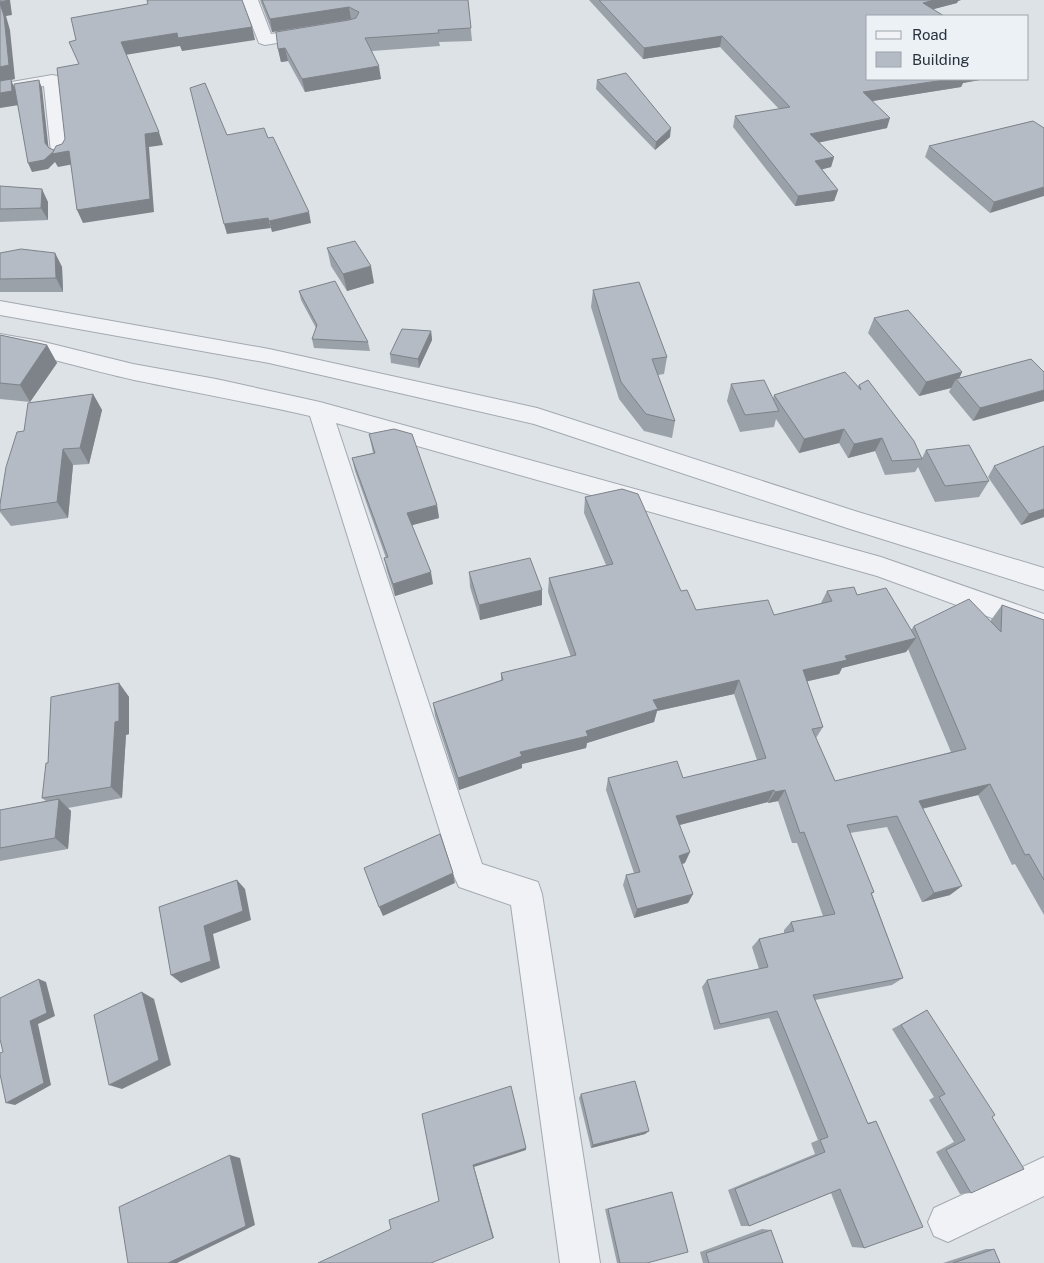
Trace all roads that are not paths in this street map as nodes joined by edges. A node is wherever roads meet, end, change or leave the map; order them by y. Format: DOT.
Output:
graph roads {
  1 [pos="250,0"];
  2 [pos="327,30"];
  3 [pos="0,89"];
  4 [pos="60,152"];
  5 [pos="0,308"];
  6 [pos="0,341"];
  7 [pos="320,410"];
  8 [pos="1044,579"];
  9 [pos="1044,626"];
  10 [pos="1044,1176"];
  11 [pos="948,1222"];
  12 [pos="580,1263"];
  1 -- 2 [label="street"];
  3 -- 4 [label="street"];
  5 -- 8 [label="street"];
  6 -- 7 [label="street"];
  7 -- 9 [label="street"];
  7 -- 12 [label="street"];
  10 -- 11 [label="street"];
}
